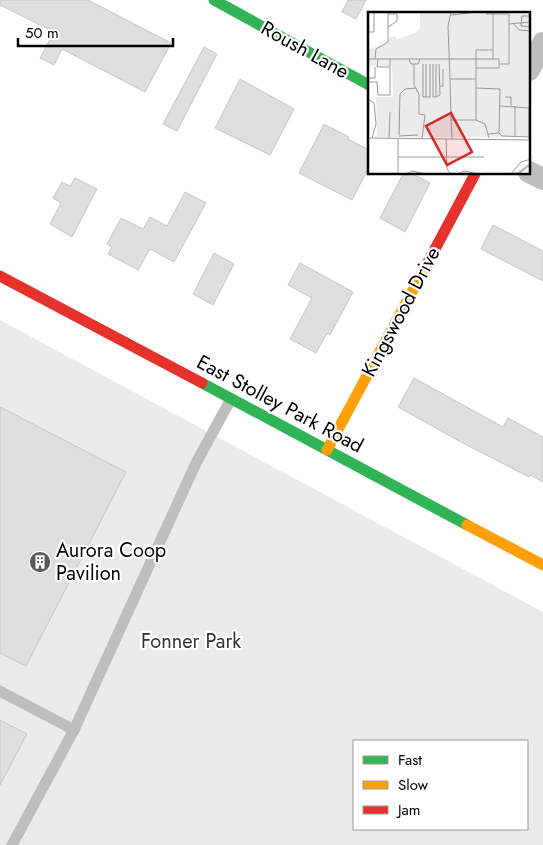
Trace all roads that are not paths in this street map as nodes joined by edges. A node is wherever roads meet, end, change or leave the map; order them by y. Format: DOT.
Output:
graph roads {
  1 [pos="214,0"];
  2 [pos="543,43"];
  3 [pos="530,68"];
  4 [pos="368,84"];
  5 [pos="530,173"];
  6 [pos="474,175"];
  7 [pos="543,180"];
  8 [pos="0,276"];
  9 [pos="231,398"];
  10 [pos="327,450"];
  11 [pos="543,565"];
  12 [pos="0,691"];
  13 [pos="74,730"];
  14 [pos="12,845"];
  1 -- 4 [label="street, Roush Lane"];
  2 -- 3 [label="street"];
  5 -- 7 [label="street"];
  6 -- 10 [label="street, Kingswood Drive"];
  8 -- 9 [label="street, East Stolley Park Road"];
  9 -- 10 [label="street, East Stolley Park Road"];
  9 -- 13 [label="lane"];
  10 -- 11 [label="street, East Stolley Park Road"];
  12 -- 13 [label="lane"];
  13 -- 14 [label="lane"];
}
